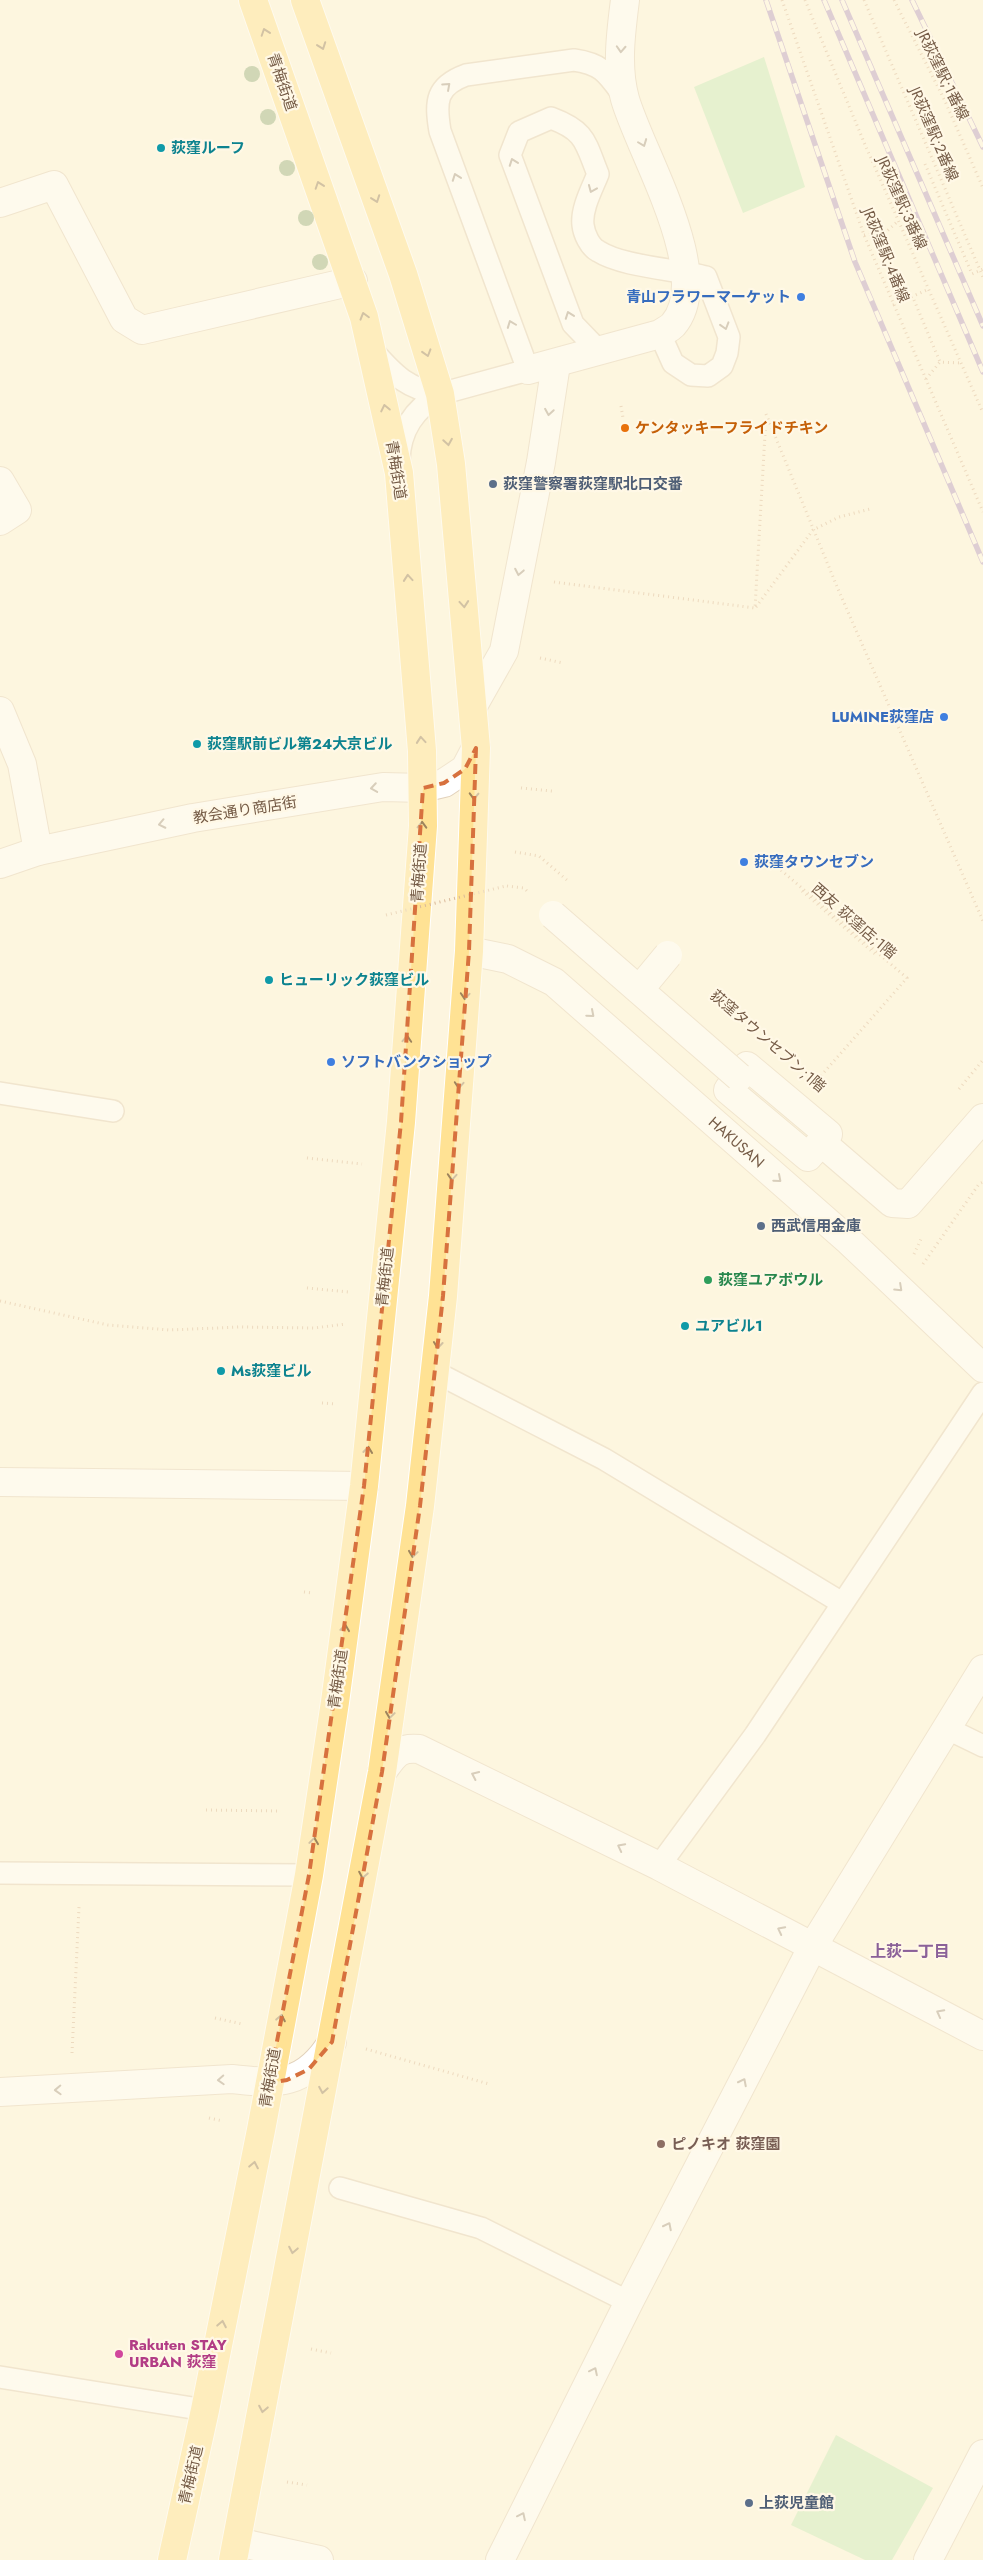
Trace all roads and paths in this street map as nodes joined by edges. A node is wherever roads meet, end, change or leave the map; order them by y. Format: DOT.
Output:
graph roads {
  1 [pos="254,0"];
  2 [pos="305,0"];
  3 [pos="625,0"];
  4 [pos="782,0"];
  5 [pos="805,0"];
  6 [pos="864,0"];
  7 [pos="894,0"];
  8 [pos="625,98"];
  9 [pos="925,164"];
  10 [pos="983,188"];
  11 [pos="0,203"];
  12 [pos="898,221"];
  13 [pos="864,235"];
  14 [pos="982,270"];
  15 [pos="686,272"];
  16 [pos="983,277"];
  17 [pos="353,281"];
  18 [pos="929,289"];
  19 [pos="914,300"];
  20 [pos="893,305"];
  21 [pos="660,334"];
  22 [pos="374,352"];
  23 [pos="600,352"];
  24 [pos="940,362"];
  25 [pos="961,363"];
  26 [pos="556,364"];
  27 [pos="528,370"];
  28 [pos="926,379"];
  29 [pos="440,394"];
  30 [pos="621,406"];
  31 [pos="983,413"];
  32 [pos="624,418"];
  33 [pos="399,473"];
  34 [pos="0,481"];
  35 [pos="870,509"];
  36 [pos="983,512"];
  37 [pos="0,520"];
  38 [pos="813,530"];
  39 [pos="548,581"];
  40 [pos="755,608"];
  41 [pos="537,658"];
  42 [pos="563,664"];
  43 [pos="473,706"];
  44 [pos="0,711"];
  45 [pos="476,748"];
  46 [pos="423,788"];
  47 [pos="520,788"];
  48 [pos="552,791"];
  49 [pos="38,851"];
  50 [pos="516,852"];
  51 [pos="0,864"];
  52 [pos="568,882"];
  53 [pos="506,886"];
  54 [pos="386,915"];
  55 [pos="553,915"];
  56 [pos="983,921"];
  57 [pos="469,951"];
  58 [pos="668,955"];
  59 [pos="904,978"];
  60 [pos="639,990"];
  61 [pos="983,1060"];
  62 [pos="817,1080"];
  63 [pos="958,1091"];
  64 [pos="0,1093"];
  65 [pos="114,1111"];
  66 [pos="983,1118"];
  67 [pos="306,1158"];
  68 [pos="362,1164"];
  69 [pos="983,1182"];
  70 [pos="307,1288"];
  71 [pos="350,1292"];
  72 [pos="904,1292"];
  73 [pos="0,1301"];
  74 [pos="346,1324"];
  75 [pos="983,1368"];
  76 [pos="436,1372"];
  77 [pos="983,1393"];
  78 [pos="322,1403"];
  79 [pos="337,1404"];
  80 [pos="0,1482"];
  81 [pos="364,1486"];
  82 [pos="304,1592"];
  83 [pos="313,1593"];
  84 [pos="842,1603"];
  85 [pos="983,1669"];
  86 [pos="946,1728"];
  87 [pos="983,1746"];
  88 [pos="382,1772"];
  89 [pos="206,1810"];
  90 [pos="281,1812"];
  91 [pos="659,1866"];
  92 [pos="0,1873"];
  93 [pos="80,1874"];
  94 [pos="309,1874"];
  95 [pos="813,1946"];
  96 [pos="215,2018"];
  97 [pos="242,2024"];
  98 [pos="983,2036"];
  99 [pos="332,2042"];
  100 [pos="364,2048"];
  101 [pos="269,2083"];
  102 [pos="489,2084"];
  103 [pos="71,2089"];
  104 [pos="0,2092"];
  105 [pos="340,2188"];
  106 [pos="628,2302"];
  107 [pos="311,2348"];
  108 [pos="330,2353"];
  109 [pos="124,2355"];
  110 [pos="180,2365"];
  111 [pos="0,2377"];
  112 [pos="205,2410"];
  113 [pos="983,2454"];
  114 [pos="287,2482"];
  115 [pos="307,2485"];
  116 [pos="235,2551"];
  117 [pos="172,2560"];
  118 [pos="319,2560"];
  119 [pos="500,2560"];
  120 [pos="928,2560"];
  17 -- 1 [label="main road, 青梅街道, one-way"];
  2 -- 29 [label="main road, one-way"];
  3 -- 8 [label="street, one-way"];
  4 -- 13 [label="path, JR荻窪駅;4番線"];
  5 -- 12 [label="path, JR荻窪駅;3番線"];
  6 -- 14 [label="path, JR荻窪駅;2番線"];
  7 -- 10 [label="path, JR荻窪駅;1番線"];
  8 -- 15 [label="street, one-way"];
  27 -- 8 [label="lane, one-way"];
  9 -- 14 [label="path"];
  11 -- 17 [label="street"];
  12 -- 13 [label="path"];
  12 -- 18 [label="path, JR荻窪駅;3番線"];
  13 -- 20 [label="path, JR荻窪駅;4番線"];
  14 -- 16 [label="path, JR荻窪駅;2番線"];
  15 -- 21 [label="street"];
  15 -- 21 [label="lane, one-way"];
  23 -- 15 [label="lane, one-way"];
  22 -- 17 [label="main road, 青梅街道, one-way"];
  18 -- 20 [label="path"];
  18 -- 25 [label="path, JR荻窪駅;3番線"];
  19 -- 24 [label="path"];
  20 -- 28 [label="path, JR荻窪駅;4番線"];
  21 -- 23 [label="street"];
  22 -- 29 [label="lane"];
  33 -- 22 [label="main road, 青梅街道, one-way"];
  23 -- 26 [label="street"];
  24 -- 25 [label="path"];
  24 -- 28 [label="path"];
  25 -- 31 [label="path, JR荻窪駅;3番線"];
  26 -- 27 [label="street"];
  26 -- 43 [label="street, one-way"];
  27 -- 29 [label="lane"];
  28 -- 36 [label="path, JR荻窪駅;4番線"];
  29 -- 33 [label="lane"];
  29 -- 43 [label="main road, one-way"];
  30 -- 32 [label="path"];
  46 -- 33 [label="main road, 青梅街道, one-way"];
  34 -- 37 [label="street"];
  35 -- 38 [label="path"];
  38 -- 40 [label="path"];
  38 -- 40 [label="path"];
  38 -- 56 [label="path"];
  39 -- 40 [label="path"];
  41 -- 42 [label="path"];
  43 -- 45 [label="main road"];
  44 -- 49 [label="street"];
  45 -- 46 [label="street, 教会通り商店街"];
  45 -- 57 [label="main road, one-way"];
  46 -- 49 [label="street, 教会通り商店街, one-way"];
  81 -- 46 [label="main road, 青梅街道, one-way"];
  47 -- 48 [label="path"];
  49 -- 51 [label="street, 教会通り商店街"];
  50 -- 52 [label="path"];
  53 -- 54 [label="path, bridge"];
  55 -- 60 [label="street, bridge"];
  57 -- 72 [label="street, HAKUSAN, one-way"];
  57 -- 76 [label="main road, one-way"];
  58 -- 60 [label="street, bridge"];
  59 -- 62 [label="path, 西友 荻窪店;1階"];
  60 -- 66 [label="street, bridge"];
  61 -- 63 [label="path"];
  64 -- 65 [label="lane"];
  67 -- 68 [label="path"];
  69 -- 72 [label="path"];
  70 -- 71 [label="path"];
  72 -- 75 [label="street, HAKUSAN"];
  73 -- 74 [label="path"];
  76 -- 84 [label="lane"];
  76 -- 88 [label="main road, one-way"];
  77 -- 84 [label="lane"];
  78 -- 79 [label="path"];
  80 -- 81 [label="street"];
  94 -- 81 [label="main road, 青梅街道, one-way"];
  82 -- 83 [label="path"];
  84 -- 91 [label="lane"];
  85 -- 86 [label="street"];
  86 -- 87 [label="lane"];
  86 -- 95 [label="street"];
  91 -- 88 [label="street, one-way"];
  88 -- 99 [label="main road, one-way"];
  89 -- 90 [label="path"];
  95 -- 91 [label="street, one-way"];
  92 -- 93 [label="lane"];
  93 -- 94 [label="lane"];
  93 -- 103 [label="path"];
  101 -- 94 [label="main road, 青梅街道, one-way"];
  98 -- 95 [label="street, one-way"];
  106 -- 95 [label="street, one-way"];
  96 -- 97 [label="path"];
  99 -- 101 [label="street"];
  99 -- 116 [label="main road, one-way"];
  100 -- 102 [label="path"];
  101 -- 103 [label="street, one-way"];
  112 -- 101 [label="main road, 青梅街道, one-way"];
  103 -- 104 [label="street, one-way"];
  105 -- 106 [label="lane"];
  119 -- 106 [label="street, one-way"];
  107 -- 108 [label="path"];
  109 -- 110 [label="path"];
  111 -- 112 [label="lane"];
  112 -- 117 [label="main road, 青梅街道"];
  113 -- 120 [label="street"];
  114 -- 115 [label="path"];
  116 -- 118 [label="street"];
}
